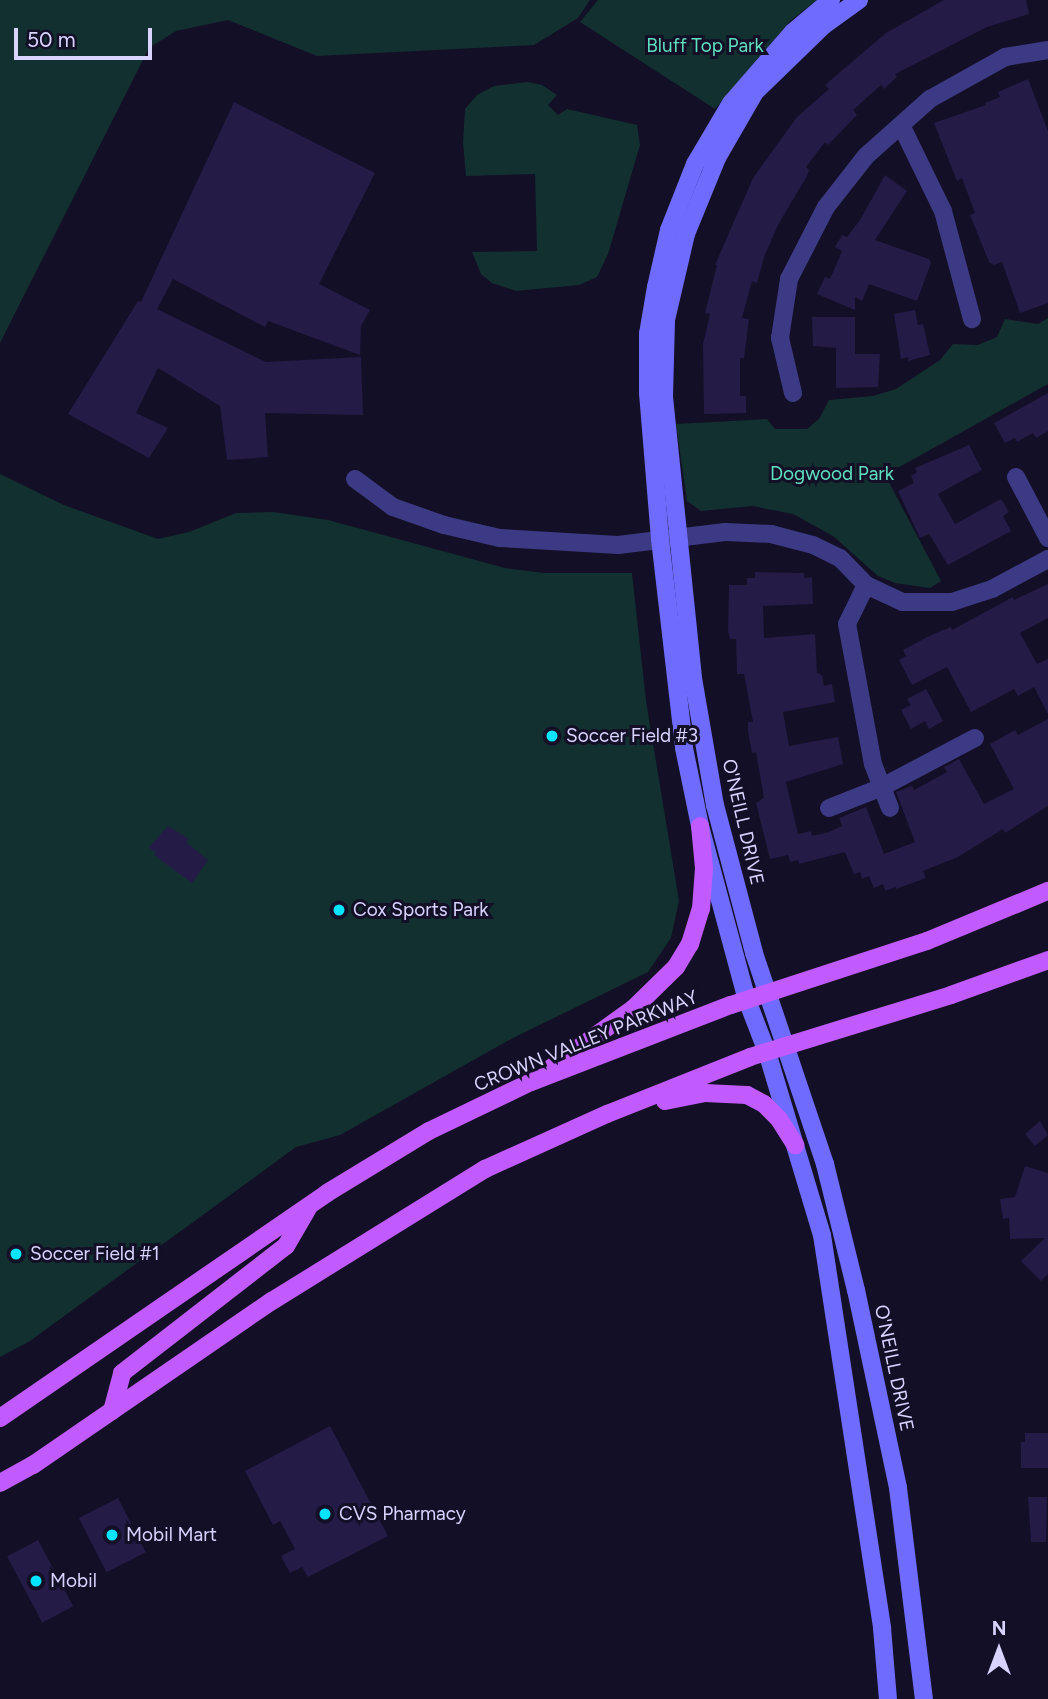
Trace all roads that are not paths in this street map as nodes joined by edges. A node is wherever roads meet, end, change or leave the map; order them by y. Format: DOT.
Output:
graph roads {
  1 [pos="831,0"];
  2 [pos="859,0"];
  3 [pos="1048,50"];
  4 [pos="901,125"];
  5 [pos="972,319"];
  6 [pos="793,393"];
  7 [pos="1016,477"];
  8 [pos="355,479"];
  9 [pos="669,538"];
  10 [pos="1048,538"];
  11 [pos="1048,559"];
  12 [pos="866,584"];
  13 [pos="975,738"];
  14 [pos="882,787"];
  15 [pos="829,808"];
  16 [pos="890,808"];
  17 [pos="700,826"];
  18 [pos="1048,891"];
  19 [pos="1048,960"];
  20 [pos="767,992"];
  21 [pos="747,1000"];
  22 [pos="786,1046"];
  23 [pos="767,1052"];
  24 [pos="531,1082"];
  25 [pos="607,1114"];
  26 [pos="795,1145"];
  27 [pos="309,1205"];
  28 [pos="112,1411"];
  29 [pos="0,1418"];
  30 [pos="0,1483"];
  31 [pos="888,1699"];
  32 [pos="924,1699"];
  1 -- 9 [label="main road, O'NEILL DRIVE"];
  2 -- 9 [label="main road, O'NEILL DRIVE"];
  3 -- 4 [label="street"];
  4 -- 5 [label="street"];
  4 -- 6 [label="street"];
  7 -- 10 [label="street"];
  8 -- 9 [label="street"];
  9 -- 12 [label="street"];
  9 -- 17 [label="main road, O'NEILL DRIVE"];
  9 -- 20 [label="main road, O'NEILL DRIVE"];
  11 -- 12 [label="street"];
  12 -- 14 [label="street"];
  13 -- 14 [label="street"];
  14 -- 15 [label="street"];
  14 -- 16 [label="street"];
  17 -- 21 [label="main road, O'NEILL DRIVE"];
  17 -- 24 [label="main road"];
  18 -- 20 [label="main road, CROWN VALLEY PARKWAY"];
  19 -- 22 [label="main road"];
  20 -- 21 [label="main road, CROWN VALLEY PARKWAY"];
  20 -- 22 [label="main road, O'NEILL DRIVE"];
  21 -- 23 [label="main road, O'NEILL DRIVE"];
  21 -- 24 [label="main road, CROWN VALLEY PARKWAY"];
  22 -- 23 [label="main road"];
  22 -- 32 [label="main road, O'NEILL DRIVE"];
  23 -- 25 [label="main road"];
  23 -- 26 [label="main road, O'NEILL DRIVE"];
  24 -- 27 [label="main road, CROWN VALLEY PARKWAY"];
  25 -- 26 [label="main road"];
  25 -- 28 [label="main road"];
  26 -- 31 [label="main road, O'NEILL DRIVE"];
  27 -- 28 [label="main road"];
  27 -- 29 [label="main road, CROWN VALLEY PARKWAY"];
  28 -- 30 [label="main road"];
}
